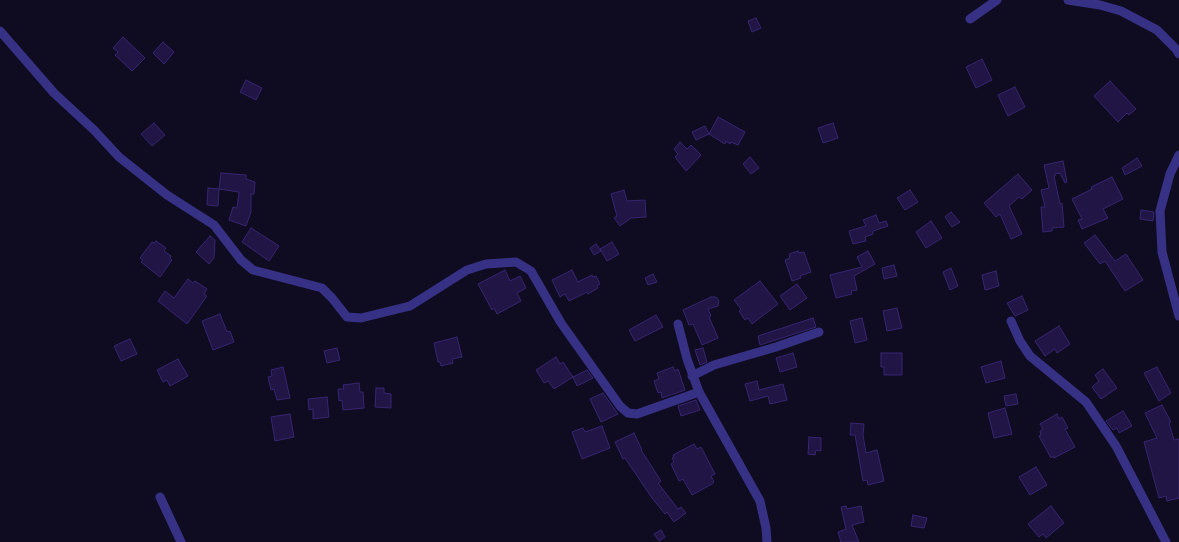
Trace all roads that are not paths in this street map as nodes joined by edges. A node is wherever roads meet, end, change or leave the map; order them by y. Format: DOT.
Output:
graph roads {
  1 [pos="997,0"];
  2 [pos="1068,0"];
  3 [pos="1106,3"];
  4 [pos="970,19"];
  5 [pos="0,31"];
  6 [pos="1179,54"];
  7 [pos="1179,155"];
  8 [pos="1176,292"];
  9 [pos="1179,316"];
  10 [pos="1011,321"];
  11 [pos="678,324"];
  12 [pos="819,332"];
  13 [pos="692,376"];
  14 [pos="699,392"];
  15 [pos="160,497"];
  16 [pos="181,542"];
  17 [pos="767,542"];
  18 [pos="1166,542"];
  1 -- 4 [label="street"];
  2 -- 3 [label="street"];
  3 -- 6 [label="street"];
  5 -- 14 [label="street"];
  7 -- 8 [label="street"];
  8 -- 9 [label="street"];
  10 -- 18 [label="street"];
  11 -- 13 [label="street"];
  12 -- 13 [label="street"];
  13 -- 14 [label="street"];
  14 -- 17 [label="street"];
  15 -- 16 [label="street"];
}
